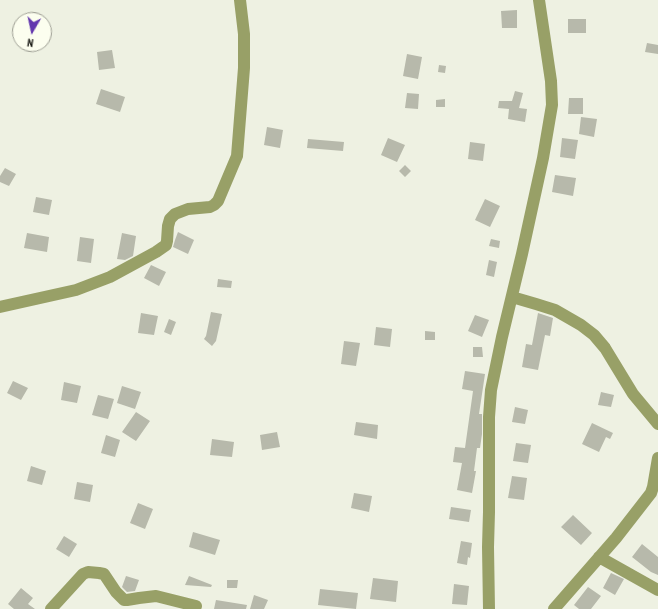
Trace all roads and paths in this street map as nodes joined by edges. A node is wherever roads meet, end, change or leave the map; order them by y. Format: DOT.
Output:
graph roads {
  1 [pos="240,0"];
  2 [pos="539,0"];
  3 [pos="512,297"];
  4 [pos="0,307"];
  5 [pos="658,424"];
  6 [pos="658,458"];
  7 [pos="599,557"];
  8 [pos="658,590"];
  9 [pos="196,606"];
  10 [pos="51,609"];
  11 [pos="489,609"];
  12 [pos="554,609"];
  1 -- 4 [label="street"];
  2 -- 3 [label="street"];
  3 -- 5 [label="street"];
  3 -- 11 [label="street"];
  6 -- 7 [label="street"];
  7 -- 8 [label="street"];
  7 -- 12 [label="street"];
  9 -- 10 [label="street"];
}
